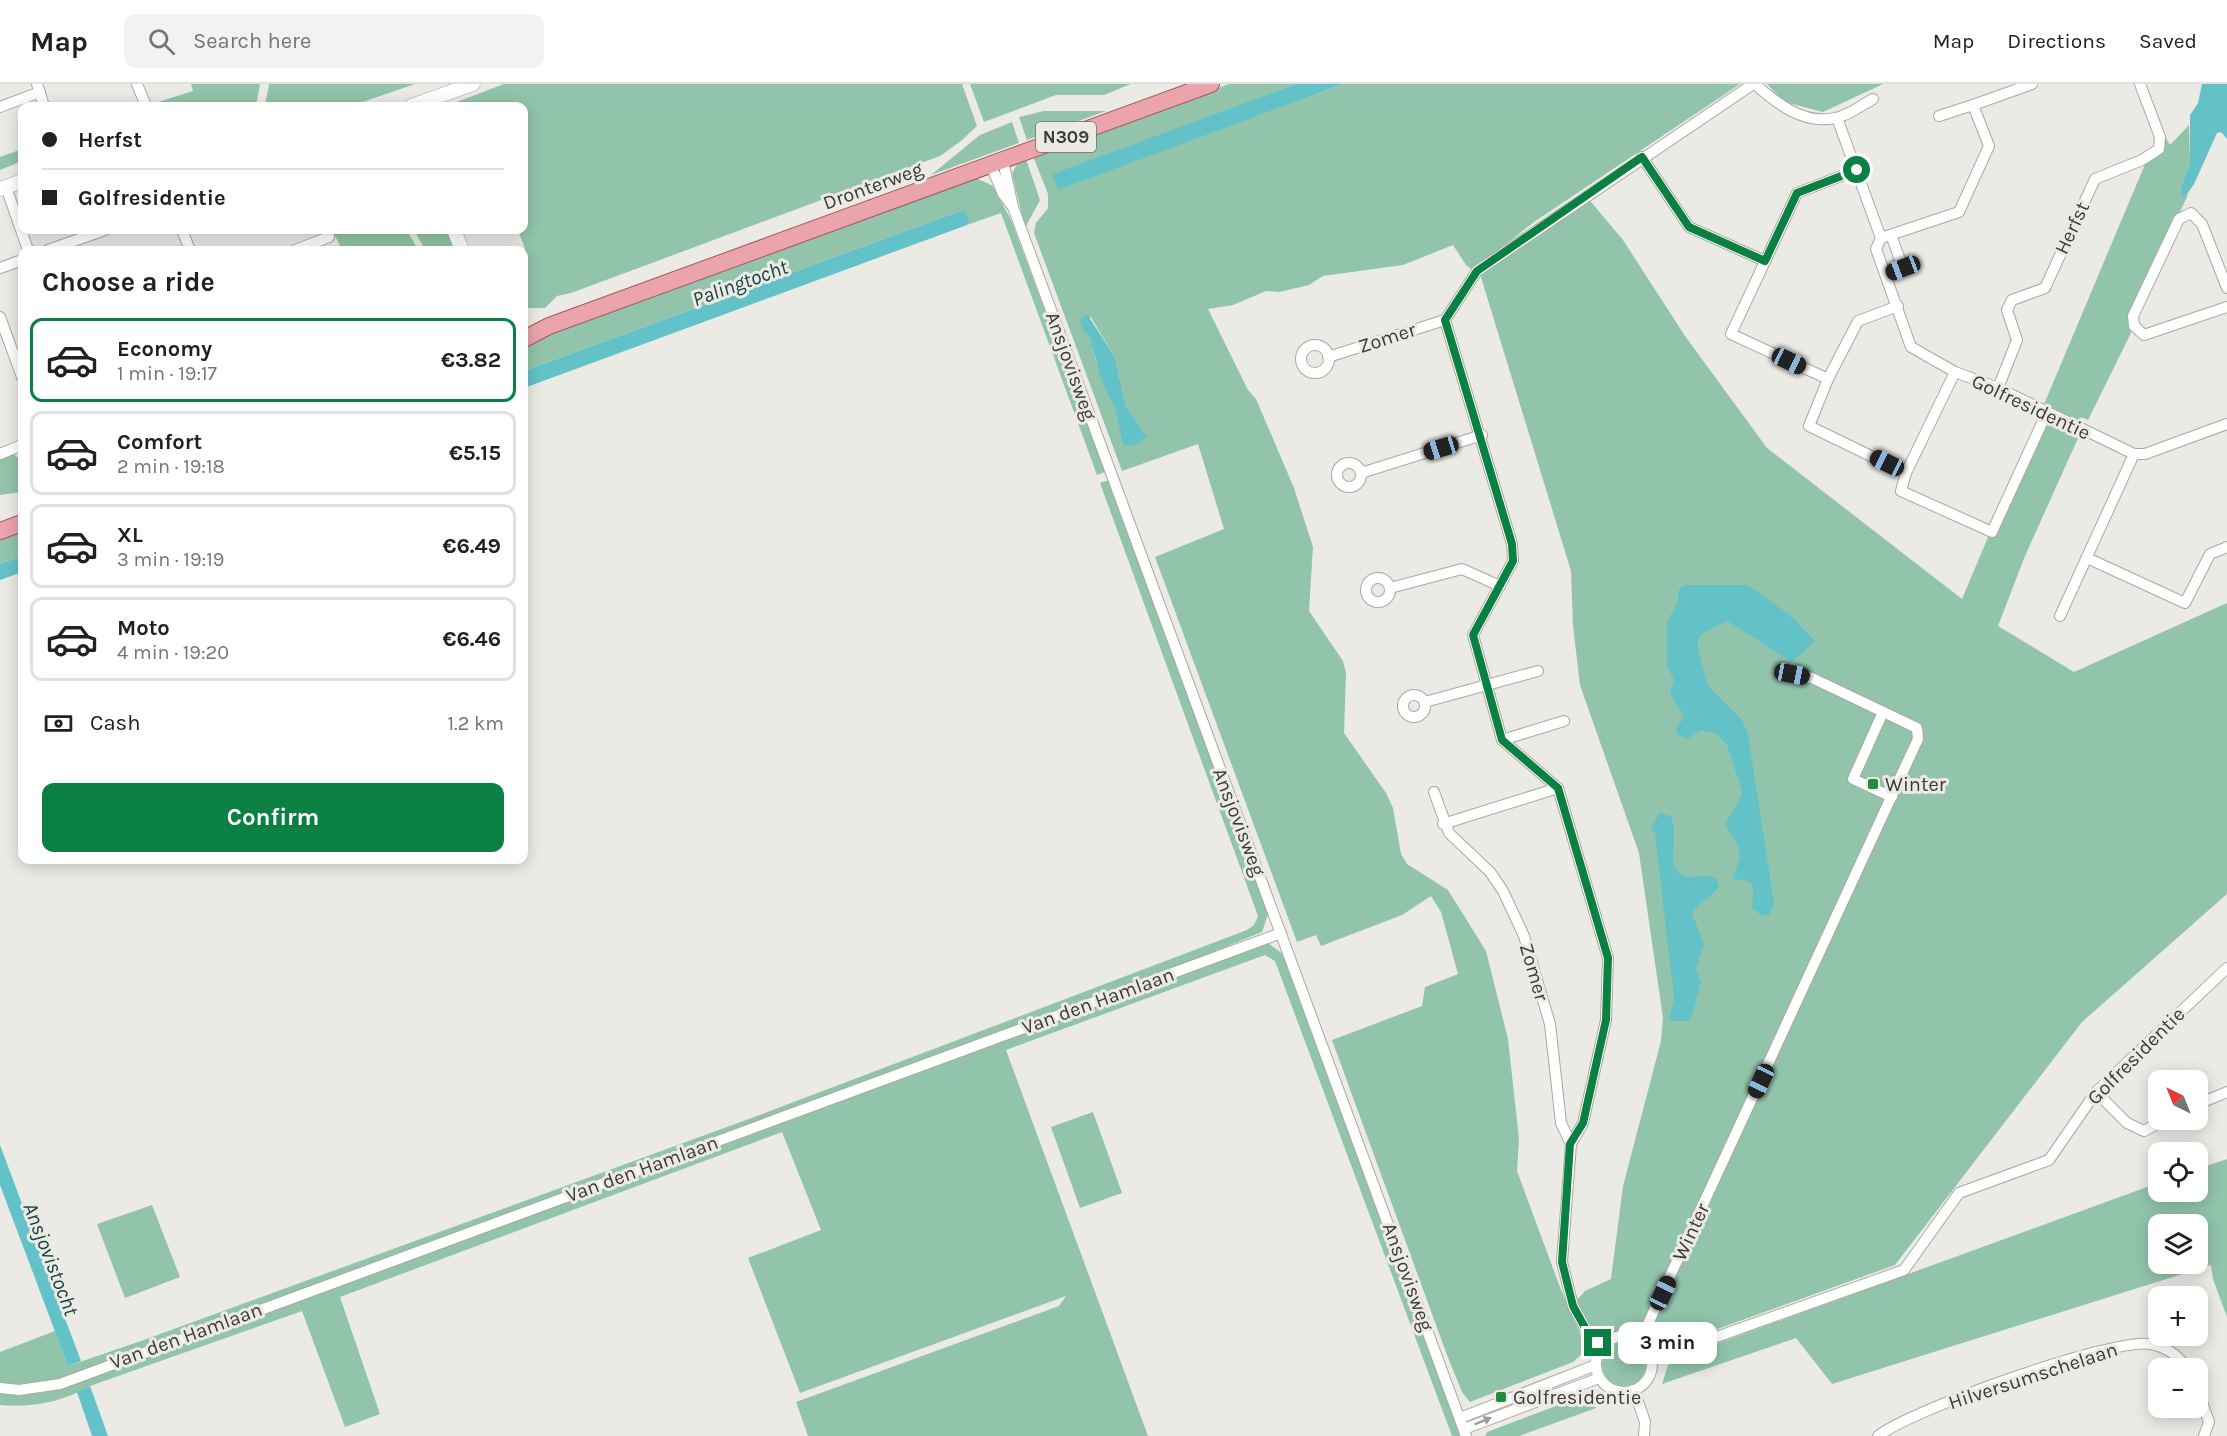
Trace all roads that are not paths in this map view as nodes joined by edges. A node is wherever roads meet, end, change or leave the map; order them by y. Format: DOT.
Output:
graph roads {
  1 [pos="137,84"];
  2 [pos="473,84"];
  3 [pos="1211,84"];
  4 [pos="1754,84"];
  5 [pos="2032,84"];
  6 [pos="2140,84"];
  7 [pos="38,88"];
  8 [pos="1873,99"];
  9 [pos="144,102"];
  10 [pos="422,102"];
  11 [pos="1973,105"];
  12 [pos="0,107"];
  13 [pos="1939,116"];
  14 [pos="1837,118"];
  15 [pos="1642,157"];
  16 [pos="997,163"];
  17 [pos="1857,170"];
  18 [pos="18,182"];
  19 [pos="3,188"];
  20 [pos="18,225"];
  21 [pos="98,234"];
  22 [pos="329,237"];
  23 [pos="1886,237"];
  24 [pos="75,246"];
  25 [pos="305,246"];
  26 [pos="18,261"];
  27 [pos="1765,261"];
  28 [pos="0,268"];
  29 [pos="1886,274"];
  30 [pos="2227,288"];
  31 [pos="1898,306"];
  32 [pos="2227,308"];
  33 [pos="0,317"];
  34 [pos="1445,320"];
  35 [pos="549,326"];
  36 [pos="528,328"];
  37 [pos="528,337"];
  38 [pos="1328,357"];
  39 [pos="18,366"];
  40 [pos="1956,372"];
  41 [pos="1828,380"];
  42 [pos="1998,388"];
  43 [pos="2047,412"];
  44 [pos="2227,424"];
  45 [pos="1482,435"];
  46 [pos="18,447"];
  47 [pos="0,454"];
  48 [pos="2134,454"];
  49 [pos="1361,473"];
  50 [pos="1906,473"];
  51 [pos="18,524"];
  52 [pos="0,531"];
  53 [pos="2227,547"];
  54 [pos="2087,558"];
  55 [pos="1500,586"];
  56 [pos="1390,588"];
  57 [pos="2060,616"];
  58 [pos="1538,670"];
  59 [pos="1792,674"];
  60 [pos="1486,687"];
  61 [pos="1425,702"];
  62 [pos="1882,712"];
  63 [pos="1564,721"];
  64 [pos="1502,740"];
  65 [pos="1558,788"];
  66 [pos="1434,792"];
  67 [pos="1892,797"];
  68 [pos="1443,824"];
  69 [pos="1281,933"];
  70 [pos="2227,968"];
  71 [pos="2096,1092"];
  72 [pos="2227,1092"];
  73 [pos="2208,1100"];
  74 [pos="2148,1129"];
  75 [pos="1570,1144"];
  76 [pos="1640,1341"];
  77 [pos="1602,1346"];
  78 [pos="2176,1358"];
  79 [pos="1652,1360"];
  80 [pos="1596,1365"];
  81 [pos="1599,1378"];
  82 [pos="0,1388"];
  83 [pos="1634,1390"];
  84 [pos="2208,1418"];
  85 [pos="1463,1427"];
  86 [pos="1644,1436"];
  87 [pos="1878,1436"];
  88 [pos="2204,1436"];
  1 -- 9 [label="street"];
  2 -- 10 [label="street"];
  3 -- 16 [label="main road, Dronterweg / N309"];
  4 -- 14 [label="street"];
  4 -- 15 [label="street"];
  5 -- 11 [label="street"];
  6 -- 42 [label="street, Herfst"];
  7 -- 12 [label="street"];
  8 -- 14 [label="street"];
  11 -- 13 [label="street"];
  11 -- 23 [label="street"];
  14 -- 17 [label="street, Golfresidentie"];
  15 -- 27 [label="street"];
  15 -- 34 [label="street"];
  16 -- 35 [label="main road, Dronterweg / N309"];
  16 -- 69 [label="street, Ansjovisweg"];
  17 -- 23 [label="street, Golfresidentie"];
  17 -- 27 [label="street"];
  18 -- 19 [label="street"];
  19 -- 20 [label="street"];
  21 -- 24 [label="street"];
  22 -- 25 [label="street"];
  23 -- 29 [label="street, Golfresidentie"];
  23 -- 29 [label="street, Golfresidentie"];
  26 -- 28 [label="street"];
  27 -- 41 [label="street"];
  29 -- 31 [label="street, Golfresidentie"];
  30 -- 32 [label="street"];
  31 -- 40 [label="street, Golfresidentie"];
  31 -- 41 [label="street"];
  33 -- 39 [label="street"];
  34 -- 38 [label="street, Zomer"];
  34 -- 45 [label="street"];
  35 -- 36 [label="main road, Dronterweg / N309"];
  35 -- 37 [label="main road, Dronterweg / N309"];
  40 -- 42 [label="street, Golfresidentie"];
  40 -- 50 [label="street"];
  41 -- 50 [label="street"];
  42 -- 43 [label="street, Golfresidentie"];
  43 -- 48 [label="street, Golfresidentie"];
  43 -- 50 [label="street"];
  44 -- 48 [label="street"];
  45 -- 49 [label="street"];
  45 -- 55 [label="street"];
  46 -- 47 [label="street"];
  48 -- 54 [label="street"];
  51 -- 52 [label="main road"];
  53 -- 54 [label="street"];
  54 -- 57 [label="street"];
  55 -- 56 [label="street"];
  55 -- 60 [label="street"];
  58 -- 60 [label="street"];
  59 -- 62 [label="street, Winter"];
  60 -- 61 [label="street"];
  60 -- 64 [label="street"];
  62 -- 67 [label="street, Winter"];
  62 -- 67 [label="street"];
  63 -- 64 [label="street"];
  64 -- 65 [label="street"];
  65 -- 68 [label="street"];
  65 -- 75 [label="street"];
  66 -- 68 [label="street, Zomer"];
  67 -- 76 [label="street, Winter"];
  68 -- 75 [label="street, Zomer"];
  69 -- 82 [label="street, Van den Hamlaan"];
  69 -- 85 [label="street, Ansjovisweg"];
  70 -- 71 [label="street, Golfresidentie"];
  71 -- 74 [label="street"];
  71 -- 79 [label="street, Golfresidentie"];
  72 -- 73 [label="street"];
  75 -- 77 [label="street"];
  76 -- 77 [label="street"];
  76 -- 79 [label="street"];
  77 -- 80 [label="street"];
  78 -- 87 [label="street, Hilversumschelaan"];
  79 -- 83 [label="street"];
  80 -- 81 [label="street"];
  80 -- 85 [label="street"];
  81 -- 83 [label="street"];
  85 -- 81 [label="street, one-way"];
  83 -- 86 [label="street"];
  84 -- 88 [label="street"];
}
